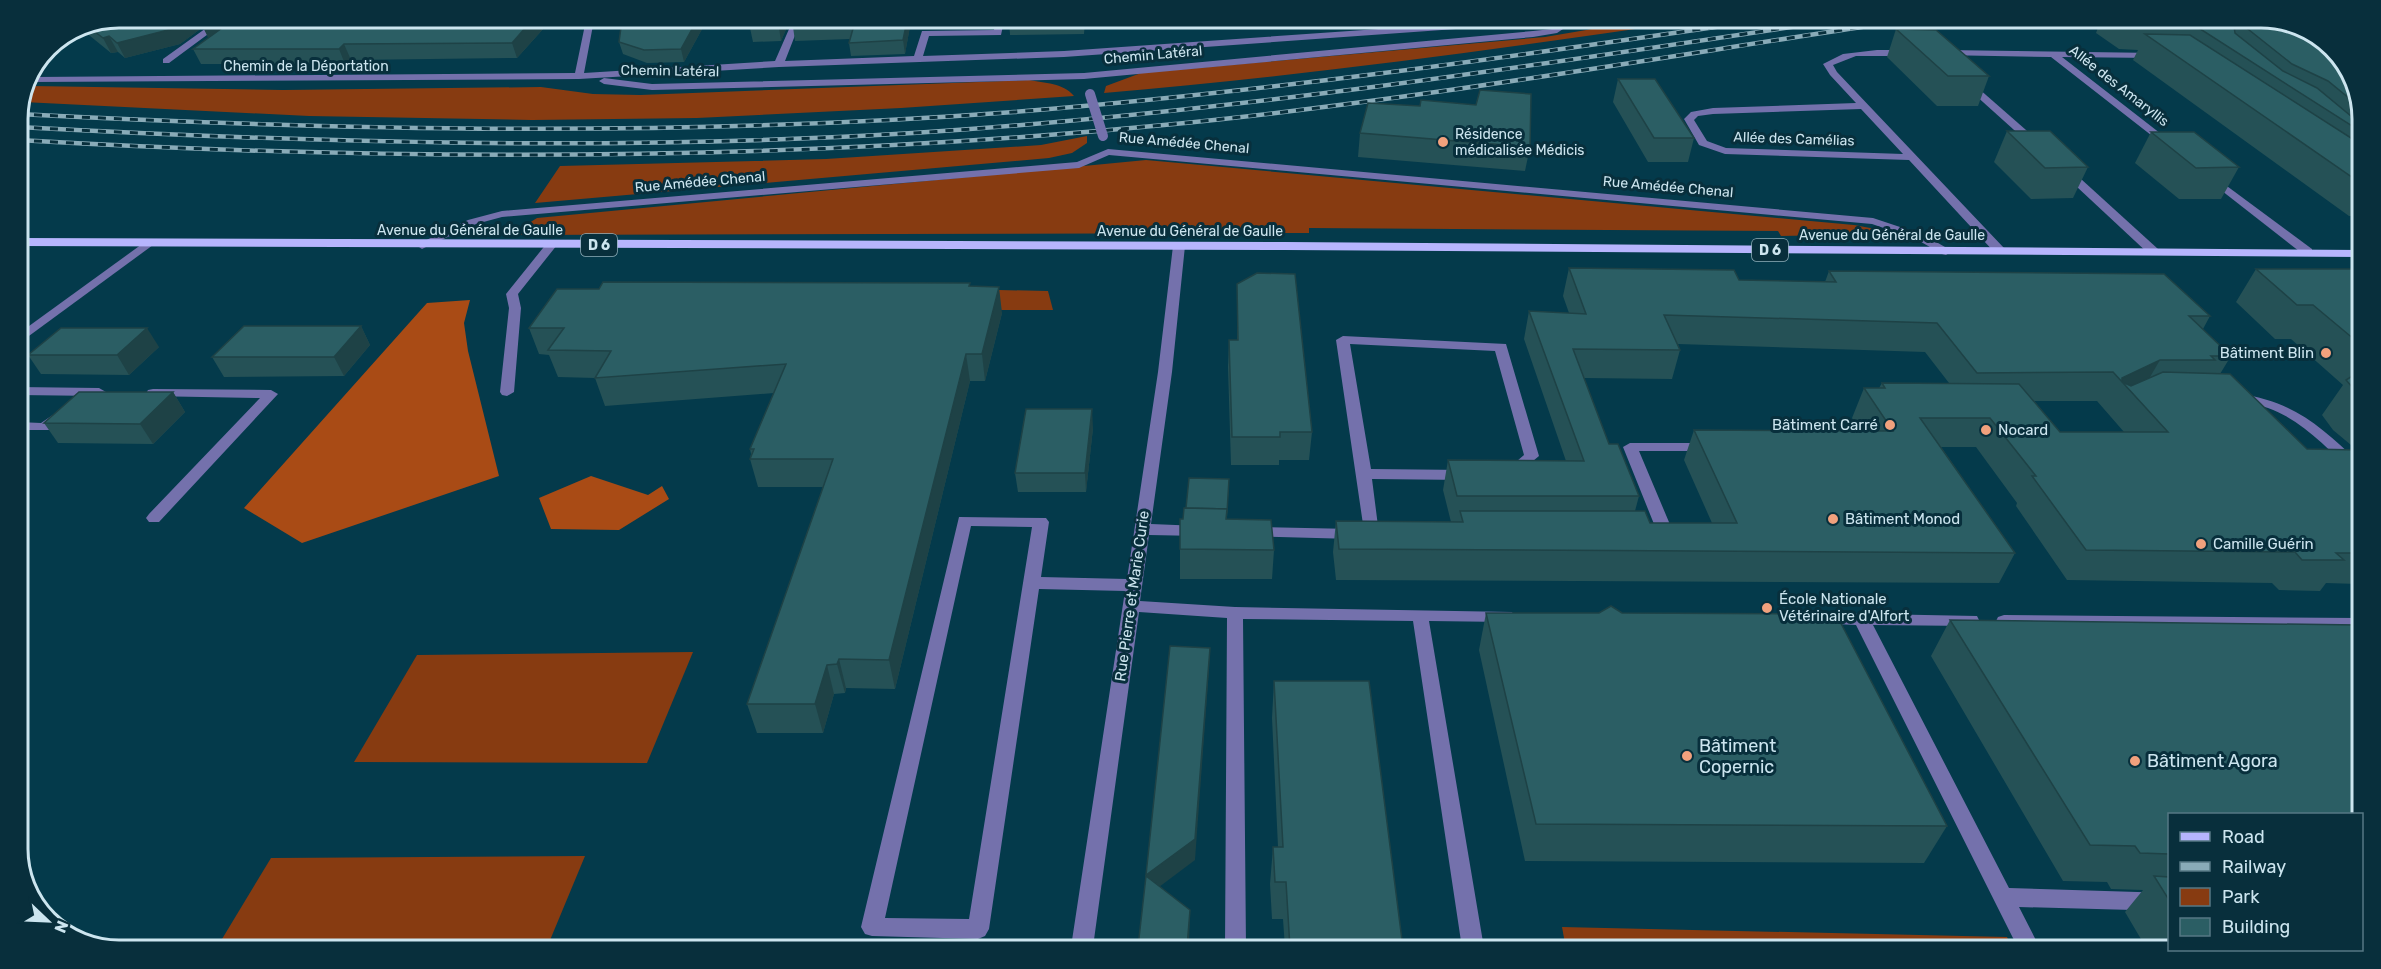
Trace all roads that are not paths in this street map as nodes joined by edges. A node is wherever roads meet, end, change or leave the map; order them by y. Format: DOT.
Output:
graph roads {
  1 [pos="211,29"];
  2 [pos="588,29"];
  3 [pos="793,29"];
  4 [pos="999,29"];
  5 [pos="1414,29"];
  6 [pos="1558,29"];
  7 [pos="2054,54"];
  8 [pos="2169,55"];
  9 [pos="918,59"];
  10 [pos="166,62"];
  11 [pos="779,64"];
  12 [pos="579,76"];
  13 [pos="1084,76"];
  14 [pos="1960,76"];
  15 [pos="38,80"];
  16 [pos="1864,106"];
  17 [pos="2176,150"];
  18 [pos="1108,152"];
  19 [pos="2046,154"];
  20 [pos="1911,158"];
  21 [pos="2055,162"];
  22 [pos="2205,172"];
  23 [pos="29,242"];
  24 [pos="149,243"];
  25 [pos="422,245"];
  26 [pos="551,245"];
  27 [pos="1179,246"];
  28 [pos="1946,251"];
  29 [pos="2000,251"];
  30 [pos="2154,252"];
  31 [pos="2308,252"];
  32 [pos="2352,253"];
  33 [pos="29,332"];
  34 [pos="29,391"];
  35 [pos="88,392"];
  36 [pos="111,392"];
  37 [pos="134,392"];
  38 [pos="507,393"];
  39 [pos="2222,397"];
  40 [pos="29,426"];
  41 [pos="1724,447"];
  42 [pos="2352,464"];
  43 [pos="1364,474"];
  44 [pos="154,518"];
  45 [pos="1141,529"];
  46 [pos="1215,531"];
  47 [pos="1237,531"];
  48 [pos="1642,534"];
  49 [pos="1032,583"];
  50 [pos="1135,585"];
  51 [pos="1132,606"];
  52 [pos="1235,613"];
  53 [pos="1420,615"];
  54 [pos="1522,616"];
  55 [pos="1802,619"];
  56 [pos="1861,620"];
  57 [pos="2352,624"];
  58 [pos="2002,897"];
  59 [pos="2168,902"];
  60 [pos="1084,940"];
  61 [pos="1235,940"];
  62 [pos="1472,940"];
  63 [pos="2025,940"];
  1 -- 10 [label="street"];
  2 -- 12 [label="street"];
  3 -- 11 [label="street"];
  4 -- 9 [label="street"];
  5 -- 9 [label="street, Chemin Latéral"];
  6 -- 13 [label="street, Chemin Latéral"];
  7 -- 8 [label="street"];
  7 -- 16 [label="street"];
  7 -- 17 [label="street, Allée des Amaryllis"];
  9 -- 11 [label="street, Chemin Latéral"];
  11 -- 12 [label="street, Chemin Latéral"];
  12 -- 13 [label="street, Chemin Latéral"];
  12 -- 15 [label="street, Chemin de la Déportation"];
  13 -- 18 [label="street, bridge"];
  14 -- 19 [label="street"];
  16 -- 20 [label="street"];
  16 -- 20 [label="street, Allée des Camélias"];
  18 -- 25 [label="street, Rue Amédée Chenal"];
  18 -- 28 [label="street, Rue Amédée Chenal"];
  20 -- 29 [label="street"];
  21 -- 30 [label="street"];
  22 -- 31 [label="street"];
  23 -- 24 [label="main road, Avenue du Général de Gaulle / D 6"];
  24 -- 25 [label="main road, Avenue du Général de Gaulle / D 6"];
  24 -- 33 [label="street"];
  25 -- 26 [label="main road, Avenue du Général de Gaulle / D 6"];
  26 -- 27 [label="main road, Avenue du Général de Gaulle / D 6"];
  26 -- 38 [label="street"];
  27 -- 28 [label="main road, Avenue du Général de Gaulle / D 6"];
  27 -- 45 [label="street, Rue Pierre et Marie Curie"];
  28 -- 29 [label="main road, Avenue du Général de Gaulle / D 6"];
  29 -- 30 [label="main road, Avenue du Général de Gaulle / D 6"];
  30 -- 31 [label="main road, Avenue du Général de Gaulle / D 6"];
  31 -- 32 [label="main road, Avenue du Général de Gaulle / D 6"];
  34 -- 35 [label="street"];
  35 -- 36 [label="street"];
  35 -- 40 [label="street"];
  37 -- 44 [label="street"];
  39 -- 42 [label="street"];
  41 -- 48 [label="street"];
  43 -- 43 [label="street"];
  43 -- 47 [label="street"];
  45 -- 46 [label="street"];
  45 -- 50 [label="street, Rue Pierre et Marie Curie"];
  49 -- 49 [label="street"];
  49 -- 50 [label="street"];
  50 -- 51 [label="street, Rue Pierre et Marie Curie"];
  51 -- 52 [label="street"];
  51 -- 60 [label="street, Rue Pierre et Marie Curie"];
  52 -- 53 [label="street"];
  52 -- 61 [label="street"];
  53 -- 54 [label="street"];
  53 -- 62 [label="street"];
  55 -- 56 [label="street"];
  56 -- 57 [label="street"];
  56 -- 58 [label="street"];
  58 -- 59 [label="street"];
  58 -- 63 [label="street"];
}
